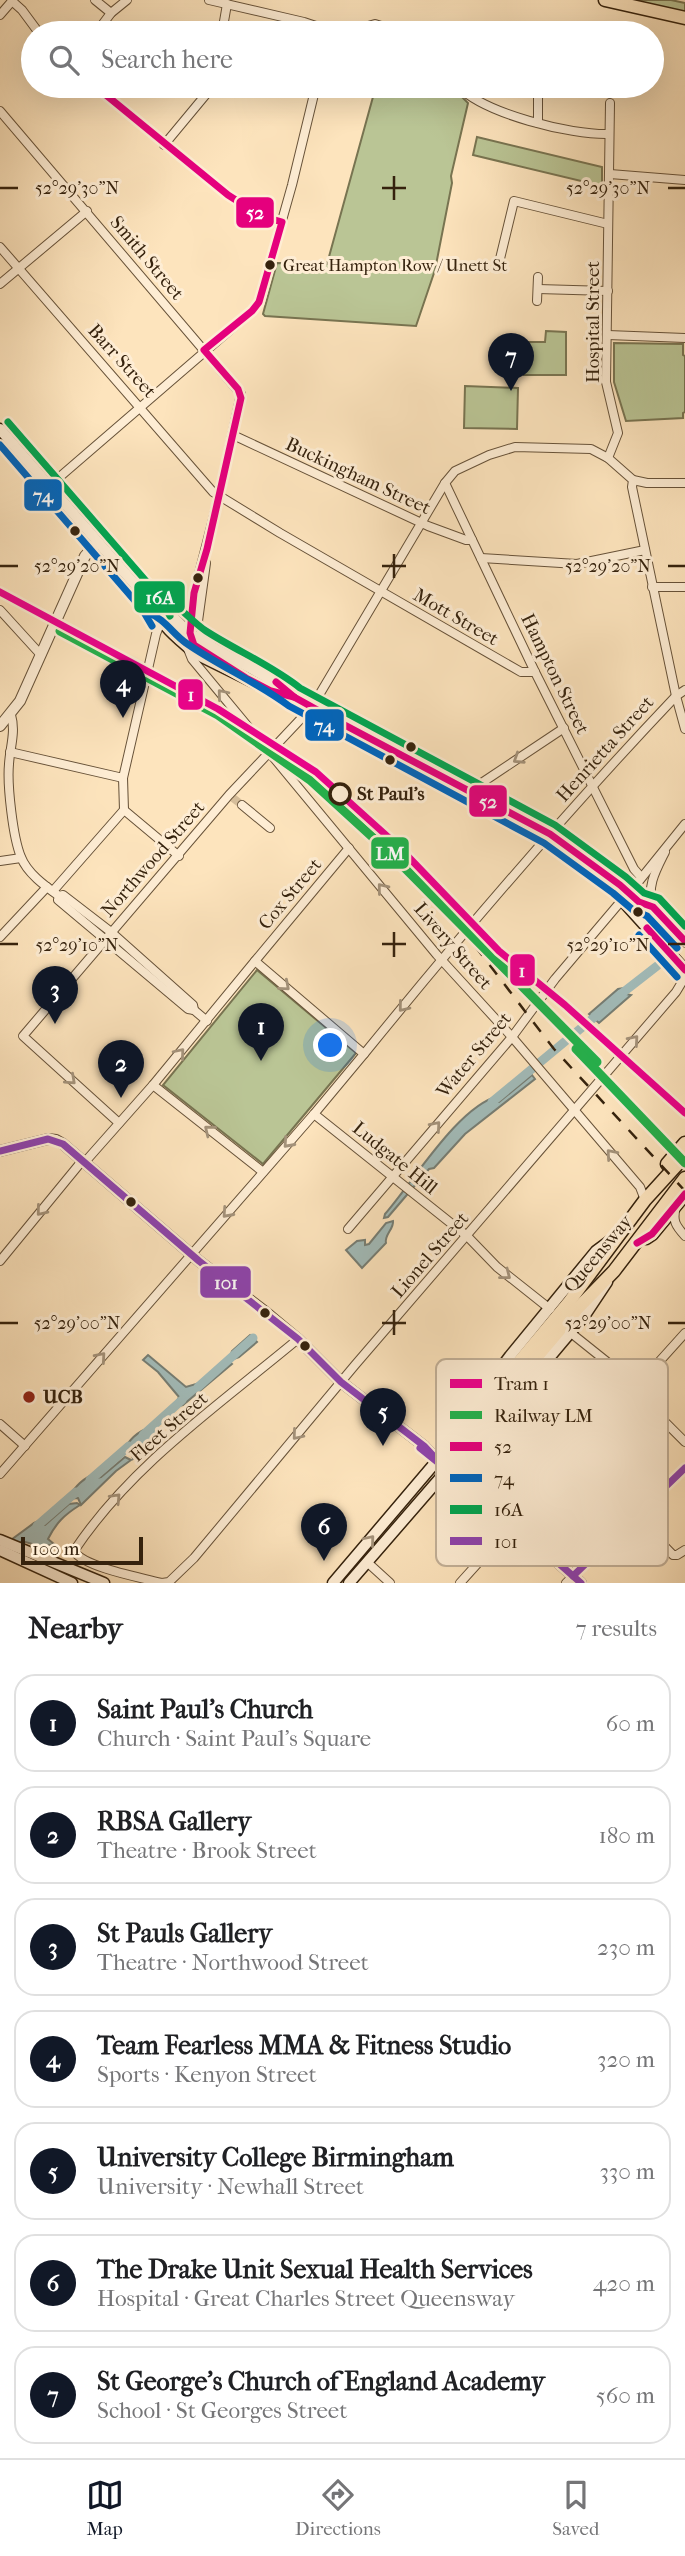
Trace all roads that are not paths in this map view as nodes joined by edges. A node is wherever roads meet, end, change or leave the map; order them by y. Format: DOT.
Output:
graph roads {
  1 [pos="13,0"];
  2 [pos="95,0"];
  3 [pos="127,0"];
  4 [pos="209,0"];
  5 [pos="605,0"];
  6 [pos="227,4"];
  7 [pos="111,13"];
  8 [pos="0,15"];
  9 [pos="685,18"];
  10 [pos="30,21"];
  11 [pos="105,21"];
  12 [pos="224,21"];
  13 [pos="300,21"];
  14 [pos="108,98"];
  15 [pos="203,98"];
  16 [pos="313,98"];
  17 [pos="474,98"];
  18 [pos="538,98"];
  19 [pos="610,103"];
  20 [pos="0,111"];
  21 [pos="538,123"];
  22 [pos="609,134"];
  23 [pos="164,145"];
  24 [pos="610,174"];
  25 [pos="685,180"];
  26 [pos="87,211"];
  27 [pos="282,222"];
  28 [pos="608,224"];
  29 [pos="0,247"];
  30 [pos="498,267"];
  31 [pos="19,269"];
  32 [pos="538,277"];
  33 [pos="0,285"];
  34 [pos="538,289"];
  35 [pos="608,291"];
  36 [pos="537,300"];
  37 [pos="608,335"];
  38 [pos="685,338"];
  39 [pos="204,351"];
  40 [pos="141,407"];
  41 [pos="0,429"];
  42 [pos="233,435"];
  43 [pos="608,458"];
  44 [pos="633,480"];
  45 [pos="445,483"];
  46 [pos="685,483"];
  47 [pos="48,487"];
  48 [pos="219,496"];
  49 [pos="422,523"];
  50 [pos="472,540"];
  51 [pos="97,543"];
  52 [pos="207,549"];
  53 [pos="645,550"];
  54 [pos="481,558"];
  55 [pos="652,587"];
  56 [pos="685,587"];
  57 [pos="382,592"];
  58 [pos="151,603"];
  59 [pos="0,610"];
  60 [pos="161,621"];
  61 [pos="190,633"];
  62 [pos="210,645"];
  63 [pos="187,646"];
  64 [pos="41,655"];
  65 [pos="535,672"];
  66 [pos="247,678"];
  67 [pos="685,690"];
  68 [pos="676,696"];
  69 [pos="294,697"];
  70 [pos="312,707"];
  71 [pos="11,715"];
  72 [pos="0,726"];
  73 [pos="564,728"];
  74 [pos="685,729"];
  75 [pos="270,750"];
  76 [pos="10,752"];
  77 [pos="123,778"];
  78 [pos="592,785"];
  79 [pos="474,793"];
  80 [pos="242,806"];
  81 [pos="124,810"];
  82 [pos="270,828"];
  83 [pos="684,830"];
  84 [pos="550,834"];
  85 [pos="667,846"];
  86 [pos="349,848"];
  87 [pos="179,856"];
  88 [pos="581,856"];
  89 [pos="21,858"];
  90 [pos="0,861"];
  91 [pos="641,877"];
  92 [pos="53,891"];
  93 [pos="622,900"];
  94 [pos="639,902"];
  95 [pos="653,907"];
  96 [pos="683,934"];
  97 [pos="108,936"];
  98 [pos="0,937"];
  99 [pos="666,950"];
  100 [pos="441,960"];
  101 [pos="255,961"];
  102 [pos="685,970"];
  103 [pos="685,977"];
  104 [pos="207,1021"];
  105 [pos="512,1037"];
  106 [pos="364,1054"];
  107 [pos="153,1085"];
  108 [pos="573,1110"];
  109 [pos="314,1114"];
  110 [pos="120,1123"];
  111 [pos="685,1143"];
  112 [pos="0,1151"];
  113 [pos="685,1156"];
  114 [pos="83,1162"];
  115 [pos="263,1172"];
  116 [pos="391,1177"];
  117 [pos="685,1178"];
  118 [pos="682,1198"];
  119 [pos="645,1199"];
  120 [pos="348,1229"];
  121 [pos="467,1236"];
  122 [pos="616,1236"];
  123 [pos="685,1236"];
  124 [pos="636,1243"];
  125 [pos="191,1254"];
  126 [pos="0,1261"];
  127 [pos="614,1271"];
  128 [pos="550,1309"];
  129 [pos="685,1332"];
  130 [pos="571,1333"];
  131 [pos="298,1339"];
  132 [pos="508,1359"];
  133 [pos="526,1359"];
  134 [pos="530,1359"];
  135 [pos="549,1359"];
  136 [pos="604,1359"];
  137 [pos="661,1359"];
  138 [pos="341,1382"];
  139 [pos="0,1424"];
  140 [pos="668,1425"];
  141 [pos="685,1442"];
  142 [pos="25,1446"];
  143 [pos="436,1459"];
  144 [pos="436,1463"];
  145 [pos="685,1468"];
  146 [pos="0,1474"];
  147 [pos="436,1482"];
  148 [pos="668,1484"];
  149 [pos="0,1540"];
  150 [pos="668,1550"];
  151 [pos="685,1550"];
  152 [pos="4,1552"];
  153 [pos="367,1562"];
  154 [pos="475,1566"];
  155 [pos="558,1566"];
  156 [pos="587,1566"];
  157 [pos="58,1579"];
  158 [pos="573,1581"];
  159 [pos="169,1582"];
  160 [pos="72,1583"];
  161 [pos="104,1583"];
  162 [pos="333,1583"];
  163 [pos="349,1583"];
  164 [pos="390,1583"];
  165 [pos="460,1583"];
  1 -- 8 [label="street"];
  1 -- 10 [label="street"];
  2 -- 7 [label="street"];
  3 -- 7 [label="street"];
  4 -- 6 [label="street"];
  5 -- 9 [label="highway"];
  6 -- 12 [label="street"];
  6 -- 13 [label="street"];
  7 -- 11 [label="street"];
  14 -- 23 [label="street"];
  15 -- 23 [label="street"];
  16 -- 27 [label="street"];
  17 -- 21 [label="street"];
  18 -- 21 [label="street"];
  19 -- 22 [label="street, Hospital Street"];
  20 -- 26 [label="street, Smith Street"];
  21 -- 22 [label="street"];
  22 -- 24 [label="street, Hospital Street"];
  23 -- 27 [label="street"];
  24 -- 25 [label="street"];
  24 -- 28 [label="street, Hospital Street"];
  26 -- 31 [label="street"];
  26 -- 39 [label="street, Smith Street"];
  27 -- 39 [label="street"];
  28 -- 30 [label="street"];
  28 -- 35 [label="street, Hospital Street"];
  29 -- 31 [label="street, Barr Street"];
  31 -- 33 [label="street"];
  31 -- 40 [label="street, Barr Street"];
  32 -- 34 [label="street"];
  34 -- 35 [label="street"];
  34 -- 36 [label="street"];
  35 -- 37 [label="street, Hospital Street"];
  37 -- 38 [label="street"];
  37 -- 43 [label="street, Hospital Street"];
  39 -- 40 [label="street"];
  39 -- 42 [label="street, Smith Street"];
  40 -- 47 [label="street"];
  40 -- 48 [label="street, Barr Street"];
  41 -- 47 [label="main road"];
  42 -- 48 [label="street"];
  42 -- 49 [label="street, Buckingham Street"];
  43 -- 44 [label="street"];
  43 -- 45 [label="street"];
  44 -- 46 [label="street"];
  44 -- 53 [label="street"];
  45 -- 49 [label="street, Northwood Street"];
  45 -- 50 [label="street, Hampton Street"];
  47 -- 51 [label="main road"];
  48 -- 52 [label="street"];
  48 -- 57 [label="street, Mott Street"];
  49 -- 50 [label="street, Buckingham Street"];
  49 -- 57 [label="street, Northwood Street"];
  50 -- 54 [label="street, Hampton Street"];
  51 -- 58 [label="main road"];
  51 -- 64 [label="street"];
  52 -- 61 [label="street"];
  52 -- 62 [label="street"];
  53 -- 54 [label="street"];
  53 -- 55 [label="street"];
  54 -- 65 [label="street, Hampton Street"];
  55 -- 56 [label="street"];
  55 -- 68 [label="street"];
  57 -- 65 [label="street, Mott Street"];
  57 -- 70 [label="street, Northwood Street"];
  58 -- 60 [label="main road"];
  58 -- 61 [label="main road"];
  59 -- 64 [label="street"];
  60 -- 63 [label="main road"];
  60 -- 77 [label="street"];
  61 -- 62 [label="main road"];
  61 -- 66 [label="main road"];
  62 -- 69 [label="main road"];
  63 -- 66 [label="main road"];
  75 -- 63 [label="street, Livery Street, one-way"];
  64 -- 71 [label="street"];
  65 -- 73 [label="street, Hampton Street"];
  66 -- 69 [label="main road"];
  67 -- 68 [label="street, Henrietta Street"];
  68 -- 74 [label="street"];
  68 -- 78 [label="street, Henrietta Street"];
  69 -- 70 [label="main road"];
  70 -- 75 [label="street, Northwood Street"];
  70 -- 79 [label="main road"];
  71 -- 72 [label="street"];
  71 -- 76 [label="street"];
  73 -- 78 [label="street, Hampton Street"];
  73 -- 79 [label="street, one-way"];
  75 -- 86 [label="street, Livery Street"];
  75 -- 87 [label="street, Northwood Street"];
  76 -- 77 [label="street"];
  76 -- 89 [label="street"];
  77 -- 81 [label="street"];
  78 -- 84 [label="street, Henrietta Street"];
  78 -- 91 [label="street, Hampton Street"];
  79 -- 84 [label="main road"];
  80 -- 82 [label="street"];
  81 -- 87 [label="street"];
  81 -- 92 [label="street"];
  83 -- 85 [label="street"];
  84 -- 88 [label="main road"];
  84 -- 100 [label="street, Henrietta Street"];
  85 -- 91 [label="street"];
  85 -- 95 [label="street"];
  100 -- 86 [label="street, Livery Street, one-way"];
  86 -- 101 [label="street, Cox Street"];
  87 -- 97 [label="street, Northwood Street"];
  88 -- 93 [label="main road"];
  88 -- 94 [label="main road"];
  89 -- 90 [label="street"];
  89 -- 92 [label="street"];
  91 -- 94 [label="street"];
  92 -- 97 [label="street"];
  92 -- 98 [label="street"];
  93 -- 99 [label="main road"];
  93 -- 105 [label="street, Water Street"];
  94 -- 95 [label="main road"];
  94 -- 99 [label="main road"];
  95 -- 96 [label="main road"];
  97 -- 104 [label="street"];
  97 -- 110 [label="street, Northwood Street, one-way"];
  99 -- 102 [label="main road"];
  100 -- 105 [label="street, Livery Street"];
  100 -- 106 [label="street, Henrietta Street, one-way"];
  101 -- 104 [label="street, Cox Street"];
  101 -- 106 [label="street, one-way"];
  108 -- 103 [label="street, Lionel Street, one-way"];
  107 -- 104 [label="street, Cox Street, one-way"];
  105 -- 108 [label="street, Livery Street"];
  116 -- 105 [label="street, Water Street, one-way"];
  106 -- 109 [label="street, Henrietta Street"];
  107 -- 110 [label="street, Cox Street"];
  115 -- 107 [label="street, one-way"];
  119 -- 108 [label="street, Livery Street, one-way"];
  108 -- 121 [label="street, Lionel Street"];
  109 -- 115 [label="street, Henrietta Street, one-way"];
  109 -- 116 [label="street, Ludgate Hill"];
  110 -- 114 [label="street, Cox Street"];
  111 -- 119 [label="highway"];
  112 -- 114 [label="street"];
  113 -- 119 [label="highway, Queensway"];
  114 -- 125 [label="street"];
  114 -- 126 [label="street, Cox Street, one-way"];
  115 -- 125 [label="street, Henrietta Street, one-way"];
  116 -- 120 [label="street, Water Street"];
  116 -- 121 [label="street, Ludgate Hill"];
  117 -- 124 [label="highway, Queensway"];
  118 -- 123 [label="street"];
  118 -- 124 [label="highway"];
  119 -- 122 [label="highway, Queensway"];
  121 -- 128 [label="street, Ludgate Hill, one-way"];
  121 -- 138 [label="street, Lionel Street"];
  122 -- 128 [label="main road"];
  122 -- 133 [label="highway, Queensway"];
  124 -- 127 [label="highway, Queensway"];
  125 -- 131 [label="street"];
  142 -- 125 [label="street, Henrietta Street, one-way"];
  127 -- 130 [label="main road"];
  127 -- 134 [label="highway, Queensway"];
  128 -- 132 [label="main road"];
  129 -- 137 [label="street"];
  130 -- 135 [label="main road"];
  130 -- 136 [label="street"];
  131 -- 138 [label="street"];
  159 -- 131 [label="street, Fleet Street, one-way"];
  138 -- 143 [label="street"];
  138 -- 159 [label="street, Lionel Street, one-way"];
  139 -- 142 [label="street"];
  140 -- 141 [label="street"];
  142 -- 146 [label="street, Henrietta Street"];
  162 -- 144 [label="main road, one-way"];
  145 -- 148 [label="street"];
  147 -- 153 [label="main road"];
  149 -- 161 [label="main road"];
  150 -- 151 [label="street"];
  152 -- 157 [label="main road"];
  153 -- 163 [label="main road"];
  153 -- 164 [label="street"];
  154 -- 165 [label="street"];
  155 -- 158 [label="street"];
  156 -- 158 [label="street"];
  157 -- 160 [label="main road"];
}
